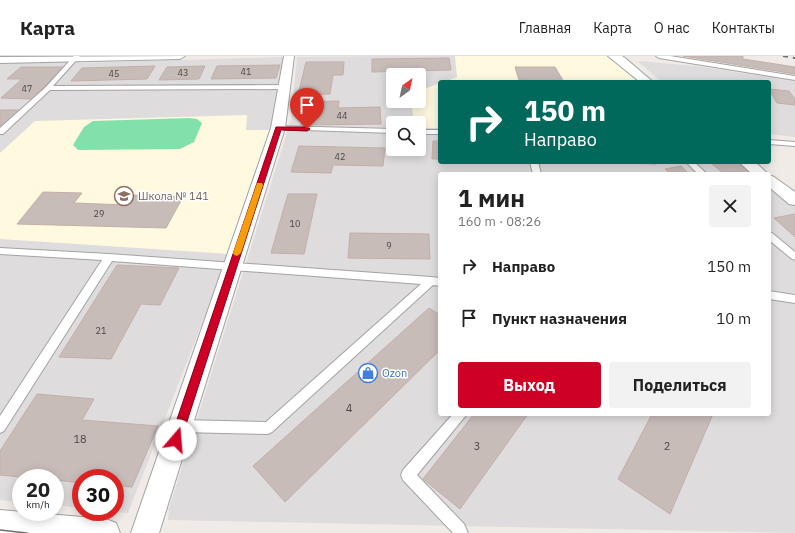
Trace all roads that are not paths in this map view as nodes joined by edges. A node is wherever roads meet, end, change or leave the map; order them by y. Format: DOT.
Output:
graph roads {
  1 [pos="180,56"];
  2 [pos="289,56"];
  3 [pos="613,56"];
  4 [pos="659,56"];
  5 [pos="76,57"];
  6 [pos="0,60"];
  7 [pos="795,78"];
  8 [pos="645,80"];
  9 [pos="286,87"];
  10 [pos="48,88"];
  11 [pos="278,128"];
  12 [pos="386,131"];
  13 [pos="0,132"];
  14 [pos="426,132"];
  15 [pos="438,132"];
  16 [pos="771,142"];
  17 [pos="795,144"];
  18 [pos="692,164"];
  19 [pos="748,164"];
  20 [pos="701,172"];
  21 [pos="758,172"];
  22 [pos="771,182"];
  23 [pos="795,200"];
  24 [pos="771,237"];
  25 [pos="0,251"];
  26 [pos="795,256"];
  27 [pos="109,257"];
  28 [pos="233,265"];
  29 [pos="435,281"];
  30 [pos="771,295"];
  31 [pos="795,299"];
  32 [pos="459,416"];
  33 [pos="180,426"];
  34 [pos="0,427"];
  35 [pos="0,523"];
  36 [pos="106,533"];
  37 [pos="145,533"];
  38 [pos="461,533"];
  1 -- 5 [label="street"];
  2 -- 9 [label="street"];
  3 -- 8 [label="street"];
  4 -- 7 [label="lane"];
  5 -- 6 [label="street"];
  5 -- 10 [label="lane"];
  9 -- 10 [label="lane"];
  9 -- 11 [label="street"];
  10 -- 13 [label="lane"];
  11 -- 12 [label="lane"];
  11 -- 28 [label="street"];
  14 -- 15 [label="lane"];
  16 -- 17 [label="lane"];
  18 -- 20 [label="lane"];
  19 -- 21 [label="street"];
  22 -- 23 [label="street"];
  24 -- 26 [label="lane"];
  25 -- 27 [label="lane"];
  27 -- 28 [label="lane"];
  27 -- 34 [label="lane"];
  28 -- 29 [label="lane"];
  28 -- 33 [label="street"];
  29 -- 33 [label="lane"];
  30 -- 31 [label="lane"];
  32 -- 38 [label="lane"];
  33 -- 37 [label="street"];
  35 -- 36 [label="street"];
}
